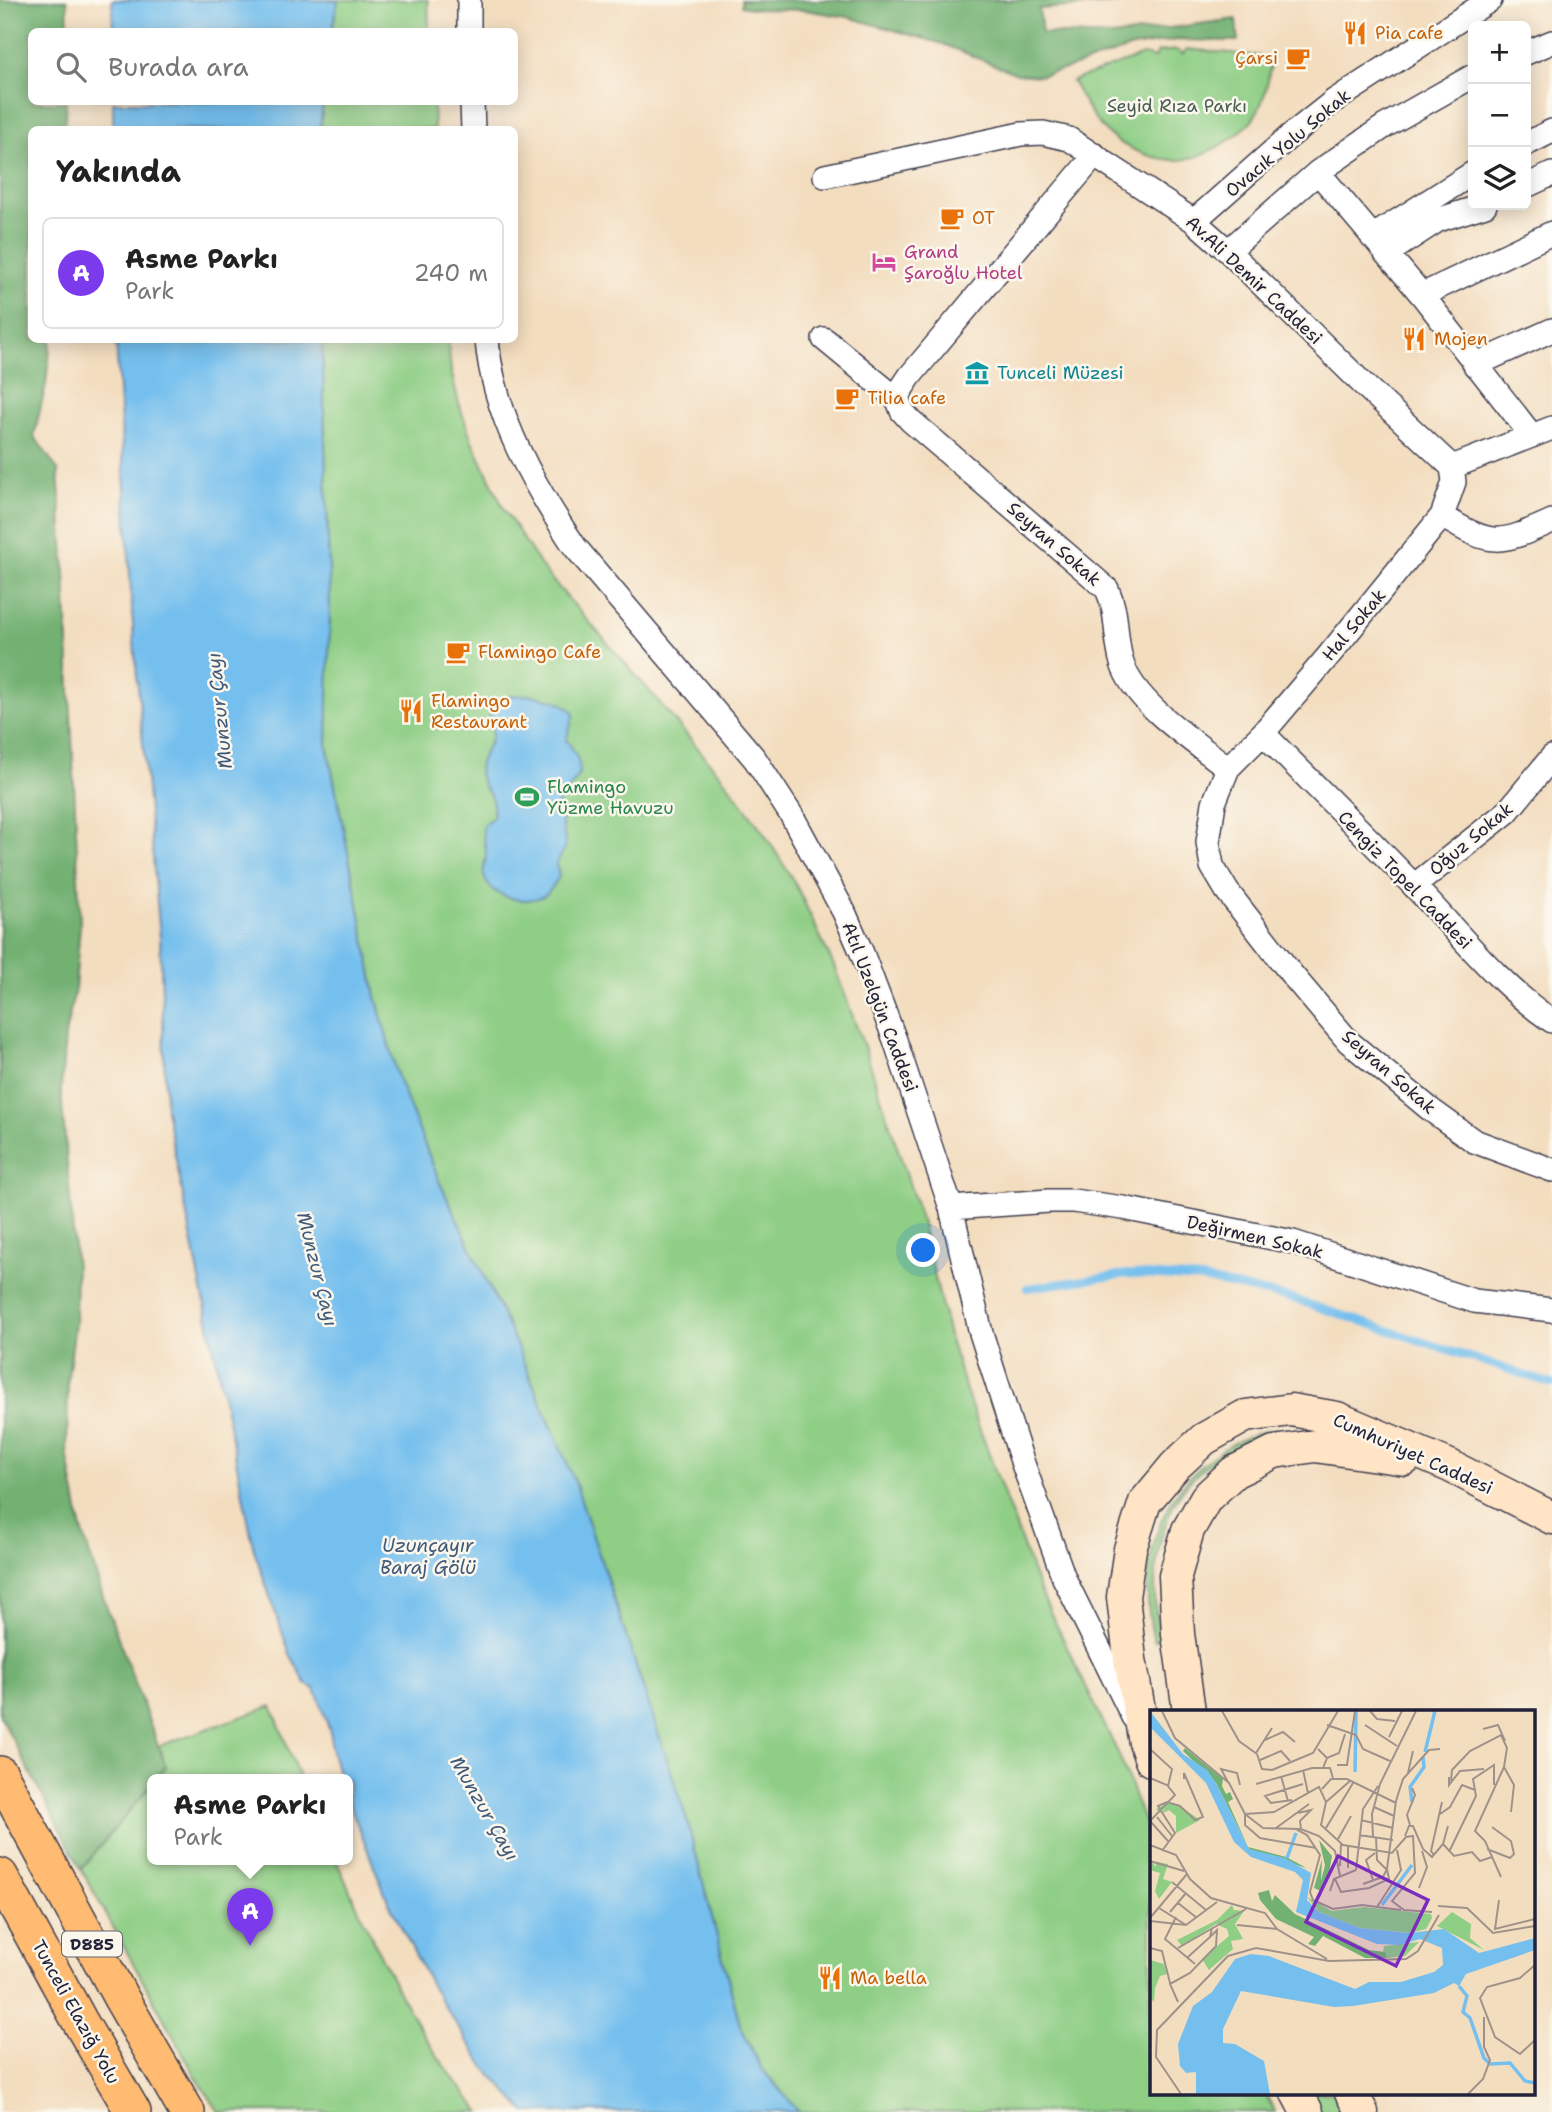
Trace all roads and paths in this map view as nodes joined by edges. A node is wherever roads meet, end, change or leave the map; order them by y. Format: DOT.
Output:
graph roads {
  1 [pos="469,0"];
  2 [pos="1490,0"];
  3 [pos="468,28"];
  4 [pos="1552,42"];
  5 [pos="1531,51"];
  6 [pos="1468,79"];
  7 [pos="471,105"];
  8 [pos="473,126"];
  9 [pos="1552,131"];
  10 [pos="1531,142"];
  11 [pos="1095,155"];
  12 [pos="1318,172"];
  13 [pos="1552,174"];
  14 [pos="825,176"];
  15 [pos="1468,177"];
  16 [pos="1531,184"];
  17 [pos="1469,210"];
  18 [pos="1194,221"];
  19 [pos="1552,233"];
  20 [pos="1379,245"];
  21 [pos="1228,251"];
  22 [pos="1422,295"];
  23 [pos="1552,330"];
  24 [pos="824,339"];
  25 [pos="488,343"];
  26 [pos="1475,365"];
  27 [pos="898,400"];
  28 [pos="1542,432"];
  29 [pos="1452,467"];
  30 [pos="1442,516"];
  31 [pos="1552,521"];
  32 [pos="1262,733"];
  33 [pos="1552,757"];
  34 [pos="1228,768"];
  35 [pos="1413,886"];
  36 [pos="1552,1021"];
  37 [pos="1552,1170"];
  38 [pos="951,1208"];
  39 [pos="1552,1310"];
  40 [pos="1450,1466"];
  41 [pos="1552,1518"];
  42 [pos="1189,1710"];
  43 [pos="1148,1751"];
  44 [pos="0,1774"];
  45 [pos="0,1876"];
  46 [pos="1298,2094"];
  47 [pos="1352,2094"];
  48 [pos="133,2112"];
  49 [pos="187,2112"];
  50 [pos="1307,2112"];
  51 [pos="1362,2112"];
  1 -- 3 [label="street"];
  2 -- 18 [label="street, Ovacık Yolu Sokak"];
  4 -- 5 [label="street"];
  6 -- 12 [label="street"];
  7 -- 8 [label="street"];
  9 -- 10 [label="street"];
  11 -- 14 [label="street, Av.Ali Demir Caddesi"];
  11 -- 18 [label="street, Av.Ali Demir Caddesi"];
  11 -- 27 [label="street"];
  12 -- 20 [label="street"];
  12 -- 21 [label="street"];
  13 -- 16 [label="street"];
  15 -- 20 [label="street"];
  17 -- 20 [label="street"];
  18 -- 21 [label="street, Av.Ali Demir Caddesi"];
  19 -- 22 [label="street"];
  20 -- 22 [label="street"];
  21 -- 29 [label="street, Av.Ali Demir Caddesi"];
  22 -- 26 [label="street"];
  23 -- 26 [label="street"];
  24 -- 27 [label="street, Seyran Sokak"];
  25 -- 38 [label="street, Atıl Uzelgün Caddesi"];
  26 -- 28 [label="street"];
  27 -- 34 [label="street, Seyran Sokak"];
  28 -- 29 [label="street"];
  29 -- 30 [label="street, Hal Sokak"];
  30 -- 31 [label="street"];
  30 -- 32 [label="street, Hal Sokak"];
  32 -- 34 [label="street, Hal Sokak"];
  32 -- 35 [label="street, Cengiz Topel Caddesi"];
  33 -- 35 [label="street, Oğuz Sokak"];
  34 -- 37 [label="street, Seyran Sokak"];
  35 -- 36 [label="street, Cengiz Topel Caddesi"];
  38 -- 39 [label="street, Değirmen Sokak"];
  38 -- 43 [label="street, Atıl Uzelgün Caddesi"];
  40 -- 41 [label="main road, Cumhuriyet Caddesi"];
  40 -- 42 [label="main road"];
  40 -- 43 [label="main road, Cumhuriyet Caddesi"];
  44 -- 49 [label="main road, D885"];
  45 -- 48 [label="main road, Tunceli Elazığ Yolu / D885"];
  46 -- 50 [label="main road"];
  47 -- 51 [label="main road"];
}
